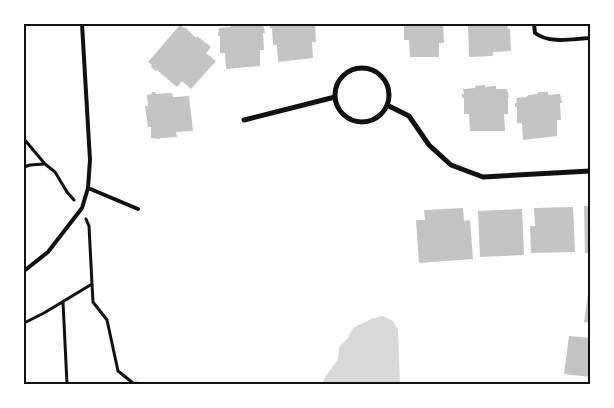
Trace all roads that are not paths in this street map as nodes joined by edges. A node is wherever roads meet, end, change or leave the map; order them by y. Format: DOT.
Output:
graph roads {
  1 [pos="82,24"];
  2 [pos="534,24"];
  3 [pos="590,38"];
  4 [pos="335,97"];
  5 [pos="387,105"];
  6 [pos="244,120"];
  7 [pos="590,171"];
  8 [pos="88,188"];
  9 [pos="138,209"];
  10 [pos="24,270"];
  1 -- 8 [label="lane"];
  2 -- 3 [label="lane"];
  4 -- 5 [label="street"];
  4 -- 5 [label="street"];
  4 -- 6 [label="street"];
  5 -- 7 [label="street"];
  8 -- 9 [label="lane"];
  8 -- 10 [label="lane"];
}
